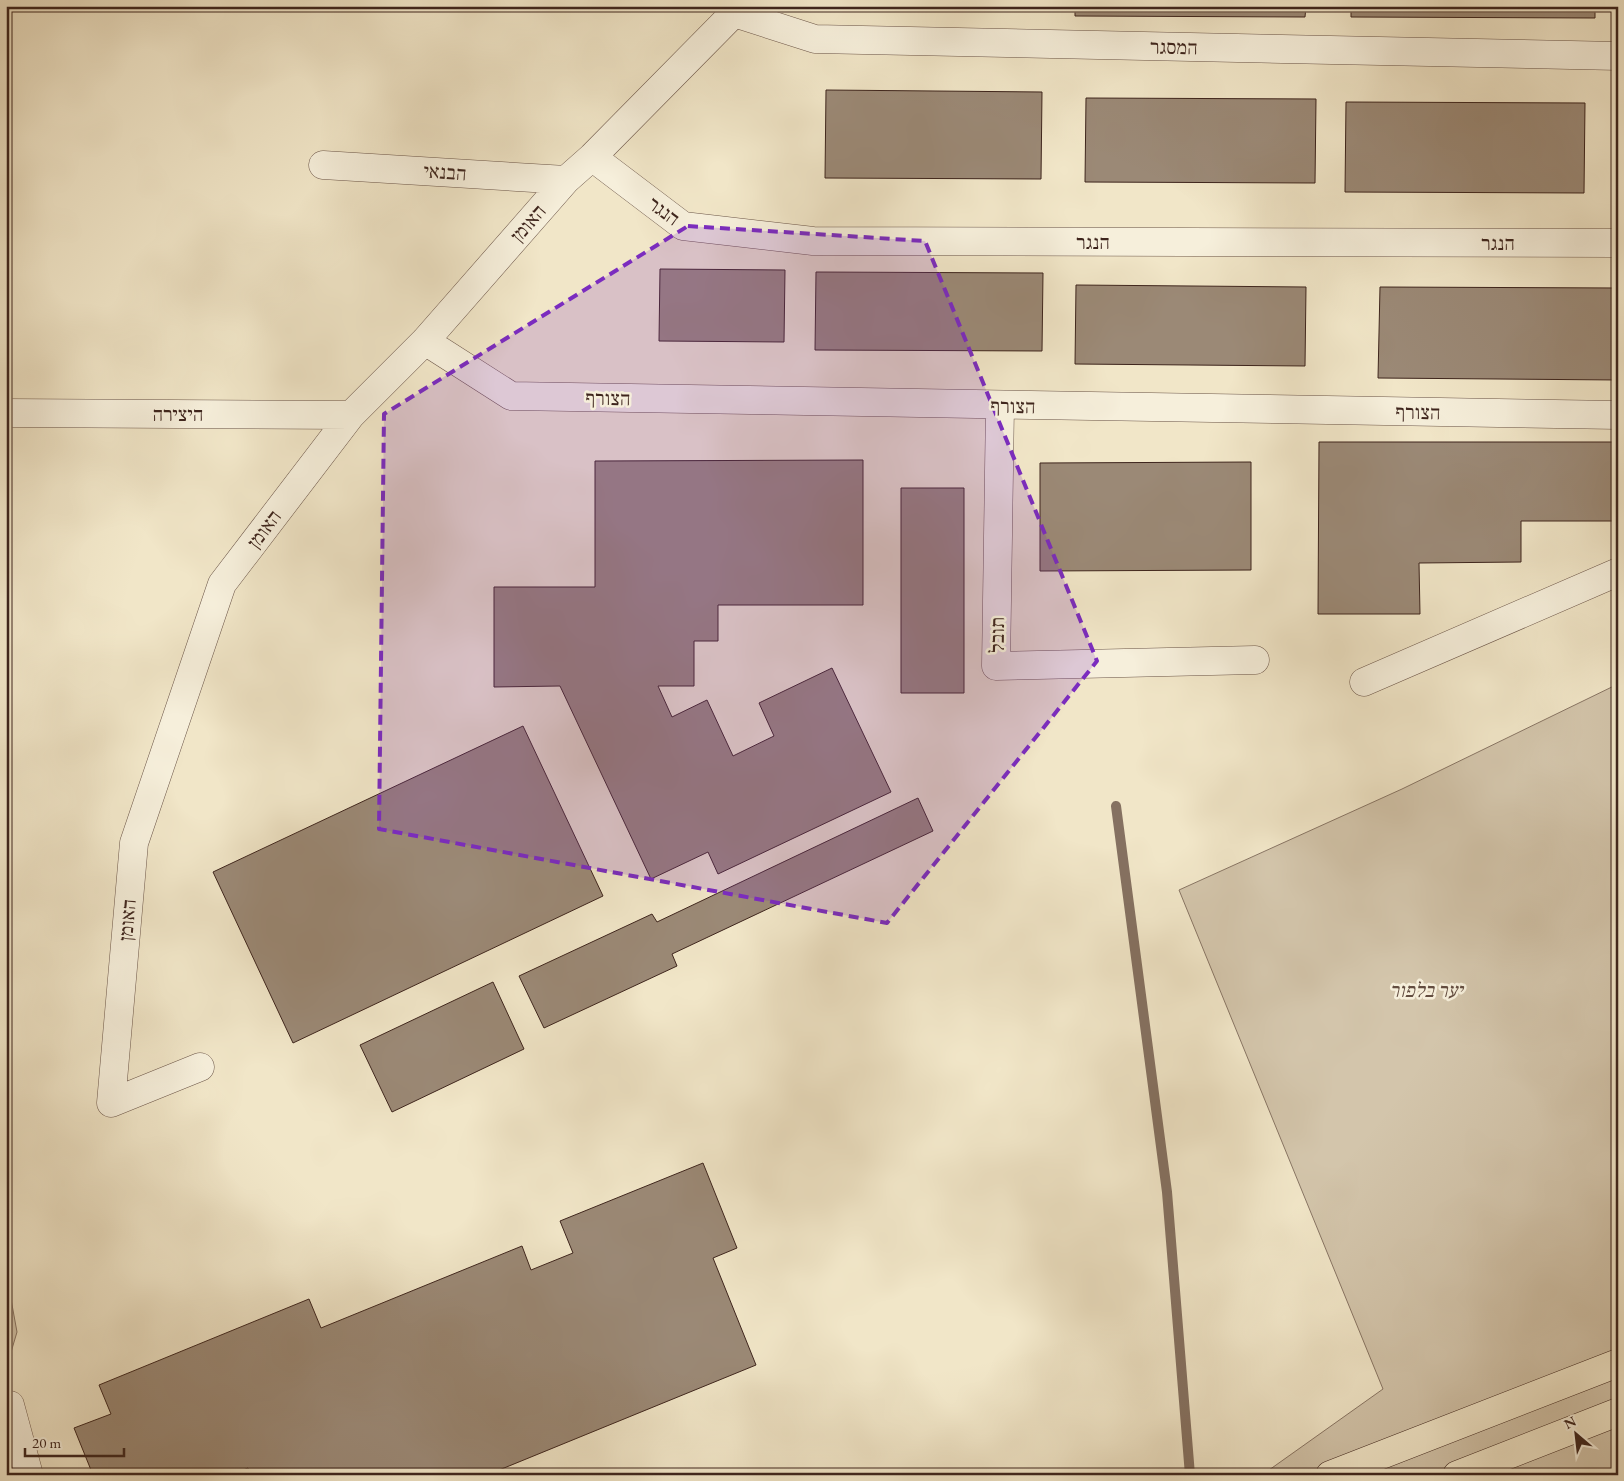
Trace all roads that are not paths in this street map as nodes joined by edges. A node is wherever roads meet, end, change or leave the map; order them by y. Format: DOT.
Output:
graph roads {
  1 [pos="738,8"];
  2 [pos="1618,56"];
  3 [pos="592,157"];
  4 [pos="323,165"];
  5 [pos="566,180"];
  6 [pos="1618,243"];
  7 [pos="425,340"];
  8 [pos="1000,406"];
  9 [pos="6,413"];
  10 [pos="351,415"];
  11 [pos="1618,415"];
  12 [pos="1618,572"];
  13 [pos="1255,660"];
  14 [pos="1364,682"];
  15 [pos="200,1067"];
  16 [pos="1618,1363"];
  17 [pos="10,1405"];
  18 [pos="1618,1412"];
  19 [pos="29,1475"];
  20 [pos="1330,1475"];
  21 [pos="1457,1475"];
  1 -- 2 [label="street, המסגר"];
  1 -- 3 [label="street, האומן"];
  3 -- 5 [label="street, האומן"];
  3 -- 6 [label="street, הנגר"];
  4 -- 5 [label="street, הבנאי"];
  5 -- 7 [label="street, האומן"];
  7 -- 8 [label="street, הצורף"];
  7 -- 10 [label="street, האומן"];
  8 -- 11 [label="street, הצורף"];
  8 -- 13 [label="street, תובל"];
  9 -- 10 [label="street, היצירה"];
  10 -- 15 [label="street, האומן"];
  12 -- 14 [label="street"];
  16 -- 20 [label="highway"];
  17 -- 19 [label="street"];
  18 -- 21 [label="highway"];
}
